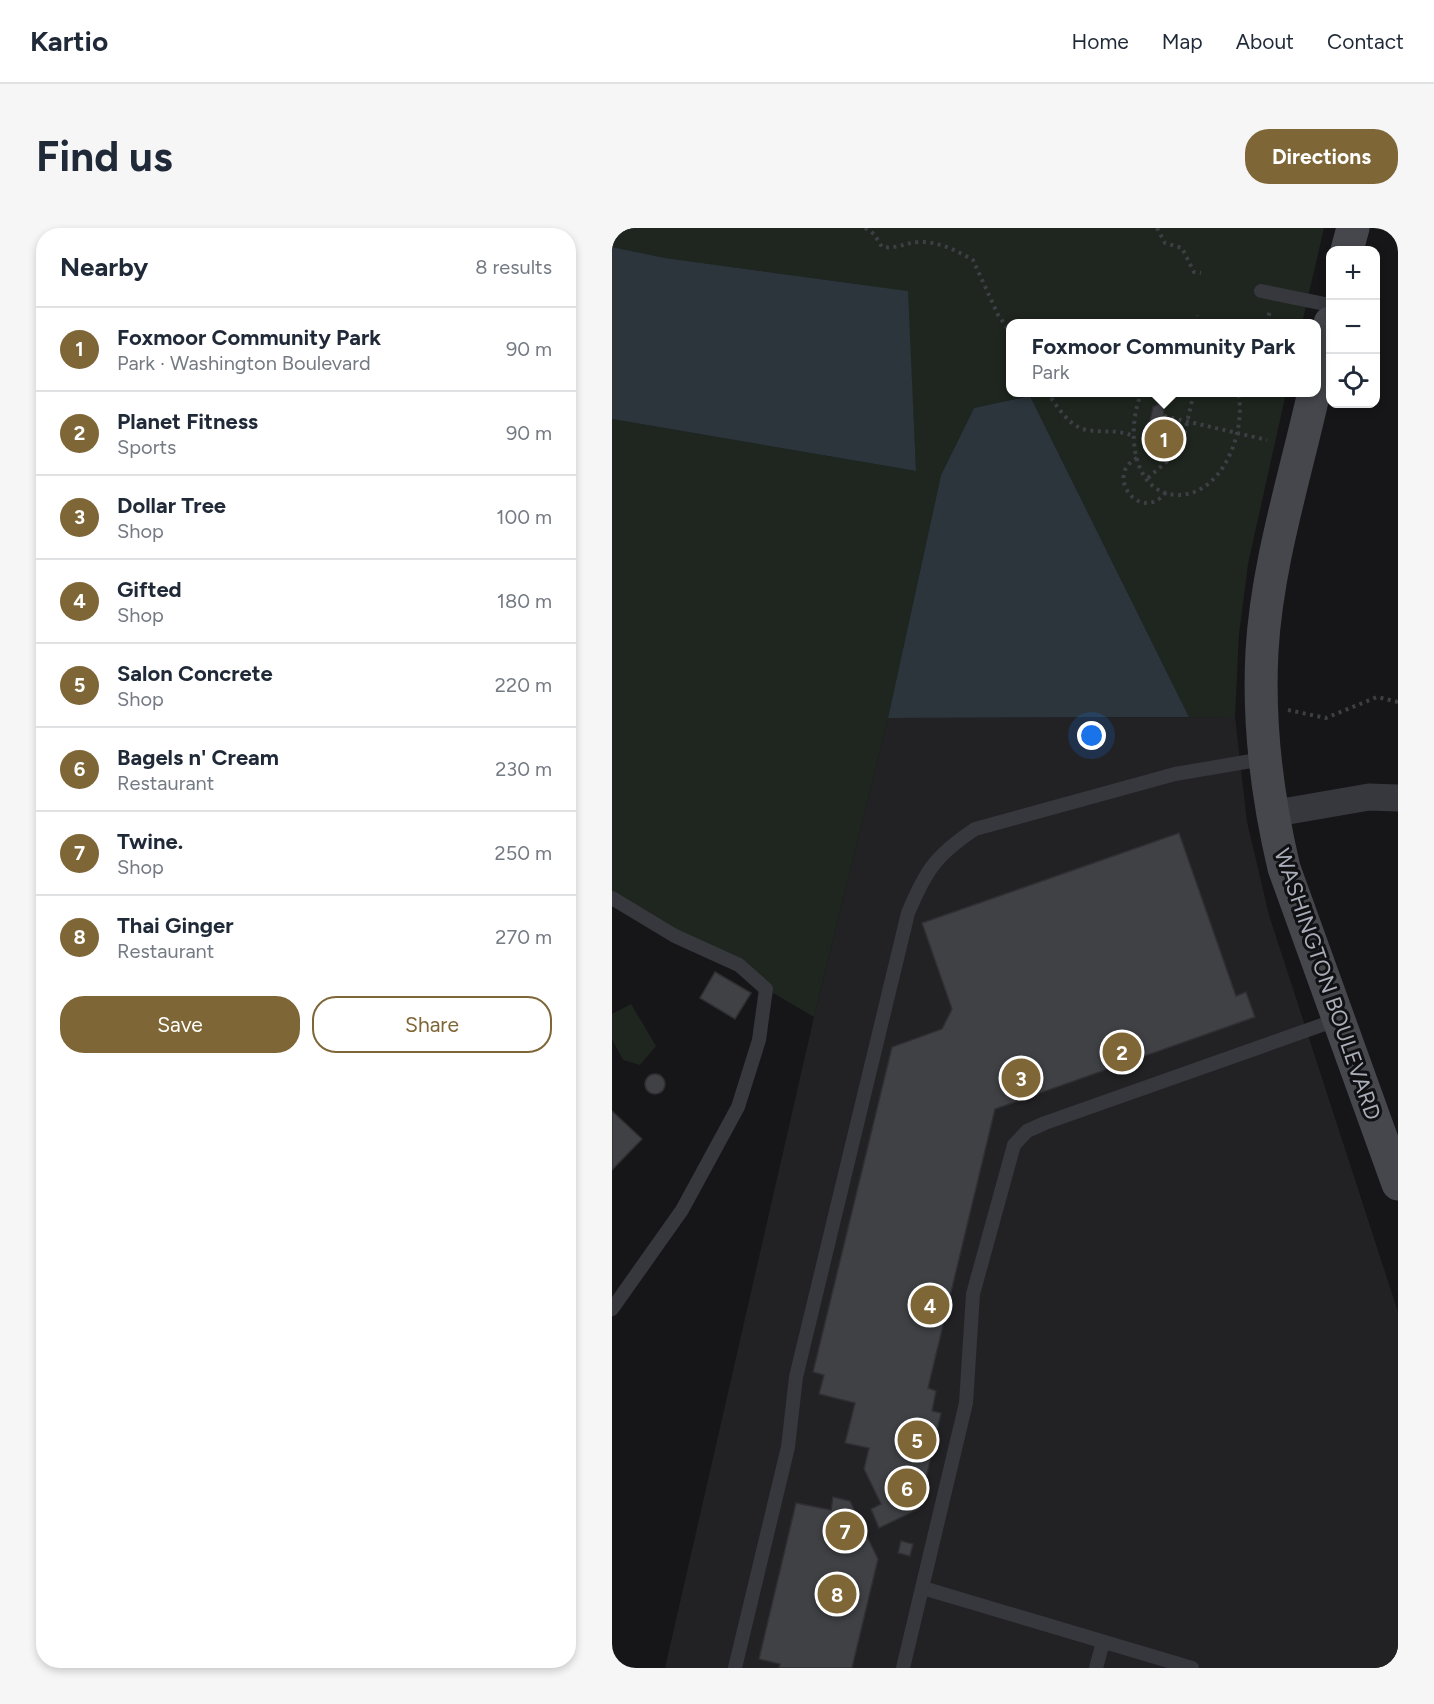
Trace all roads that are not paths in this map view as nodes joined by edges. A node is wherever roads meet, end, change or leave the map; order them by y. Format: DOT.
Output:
graph roads {
  1 [pos="1353,228"];
  2 [pos="1348,246"];
  3 [pos="1262,291"];
  4 [pos="1326,304"];
  5 [pos="1326,341"];
  6 [pos="1321,363"];
  7 [pos="1313,397"];
  8 [pos="1263,759"];
  9 [pos="1398,798"];
  10 [pos="1271,814"];
  11 [pos="612,898"];
  12 [pos="1339,1019"];
  13 [pos="1398,1184"];
  14 [pos="612,1309"];
  15 [pos="923,1588"];
  16 [pos="1103,1642"];
  17 [pos="735,1668"];
  18 [pos="903,1668"];
  19 [pos="1096,1668"];
  20 [pos="1192,1668"];
  1 -- 2 [label="street"];
  3 -- 4 [label="lane"];
  5 -- 6 [label="street"];
  7 -- 8 [label="street, WASHINGTON BOULEVARD"];
  8 -- 10 [label="street, WASHINGTON BOULEVARD"];
  8 -- 17 [label="lane"];
  9 -- 10 [label="street"];
  10 -- 12 [label="street, WASHINGTON BOULEVARD"];
  11 -- 14 [label="lane"];
  12 -- 13 [label="street, WASHINGTON BOULEVARD"];
  12 -- 15 [label="lane"];
  15 -- 16 [label="lane"];
  15 -- 18 [label="lane"];
  16 -- 19 [label="lane"];
  16 -- 20 [label="lane"];
}
